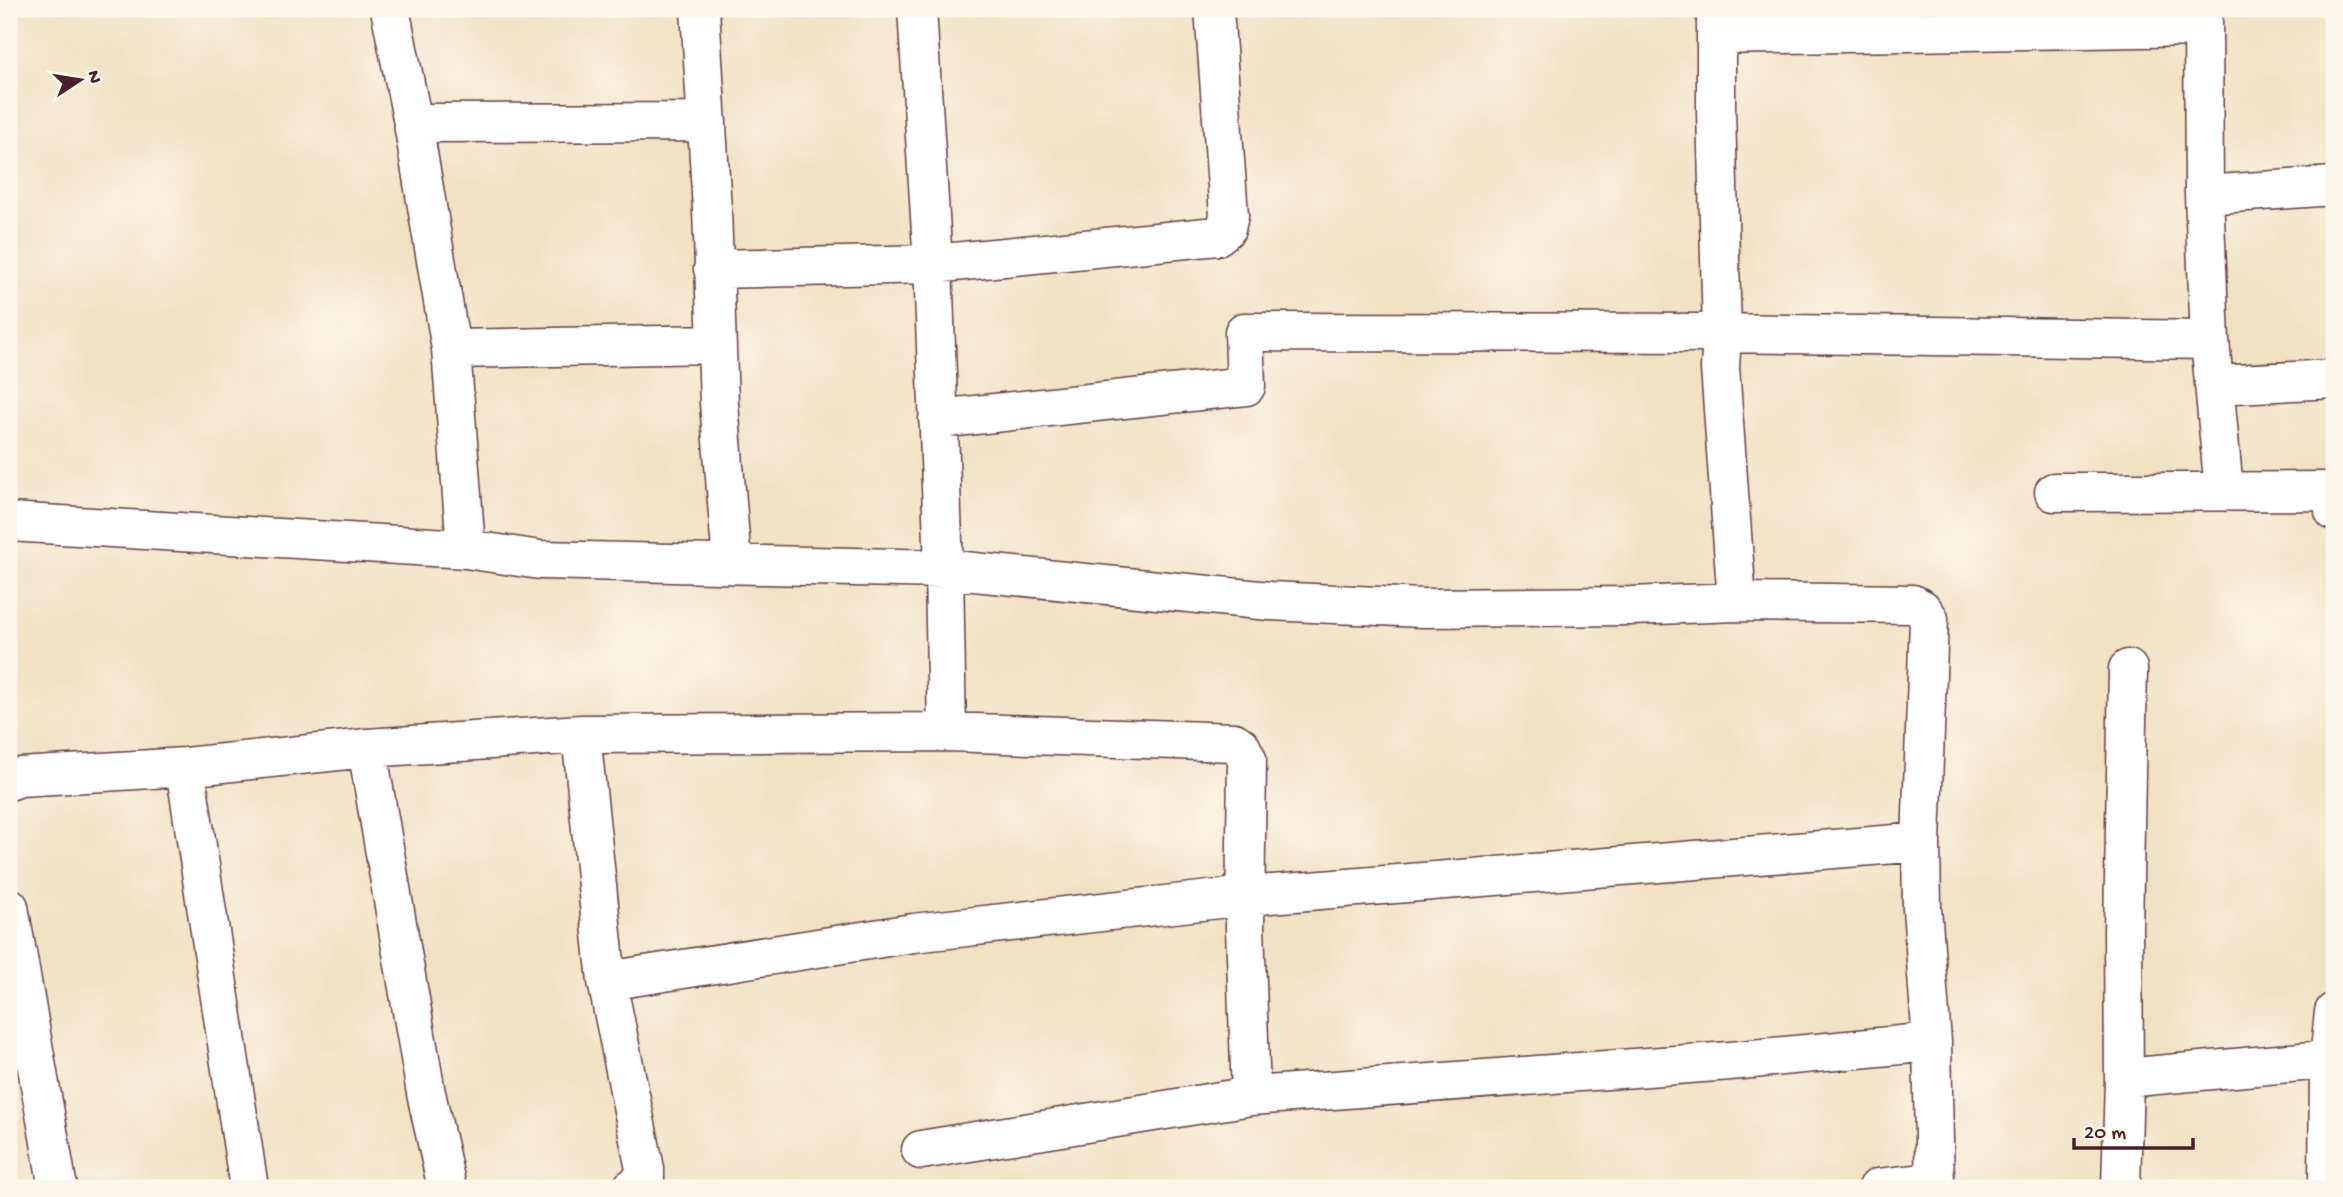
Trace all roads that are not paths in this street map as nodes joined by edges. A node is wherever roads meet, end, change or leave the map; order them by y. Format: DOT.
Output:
graph roads {
  1 [pos="390,9"];
  2 [pos="700,9"];
  3 [pos="917,9"];
  4 [pos="1214,9"];
  5 [pos="2203,18"];
  6 [pos="1717,22"];
  7 [pos="707,122"];
  8 [pos="413,123"];
  9 [pos="2334,186"];
  10 [pos="2204,195"];
  11 [pos="933,264"];
  12 [pos="713,269"];
  13 [pos="1723,333"];
  14 [pos="2210,340"];
  15 [pos="716,344"];
  16 [pos="451,349"];
  17 [pos="2334,379"];
  18 [pos="2214,385"];
  19 [pos="938,419"];
  20 [pos="2224,491"];
  21 [pos="2054,492"];
  22 [pos="2334,511"];
  23 [pos="9,522"];
  24 [pos="466,549"];
  25 [pos="732,564"];
  26 [pos="944,569"];
  27 [pos="1737,602"];
  28 [pos="2128,670"];
  29 [pos="947,732"];
  30 [pos="581,734"];
  31 [pos="367,748"];
  32 [pos="186,767"];
  33 [pos="9,781"];
  34 [pos="1921,842"];
  35 [pos="1246,896"];
  36 [pos="9,907"];
  37 [pos="607,981"];
  38 [pos="2334,1012"];
  39 [pos="1931,1042"];
  40 [pos="2332,1060"];
  41 [pos="2124,1078"];
  42 [pos="1251,1096"];
  43 [pos="921,1150"];
  44 [pos="1935,1185"];
  45 [pos="58,1188"];
  46 [pos="249,1188"];
  47 [pos="447,1188"];
  48 [pos="632,1188"];
  49 [pos="1878,1188"];
  50 [pos="2121,1188"];
  51 [pos="2328,1188"];
  1 -- 8 [label="street"];
  2 -- 7 [label="street"];
  3 -- 11 [label="street"];
  4 -- 11 [label="street"];
  5 -- 6 [label="street"];
  5 -- 10 [label="street"];
  6 -- 13 [label="street"];
  7 -- 8 [label="street"];
  7 -- 12 [label="street"];
  8 -- 16 [label="street"];
  9 -- 10 [label="street"];
  10 -- 14 [label="street"];
  11 -- 12 [label="street"];
  11 -- 19 [label="street"];
  12 -- 15 [label="street"];
  13 -- 14 [label="street"];
  13 -- 19 [label="street"];
  13 -- 27 [label="street"];
  14 -- 18 [label="street"];
  15 -- 16 [label="street"];
  15 -- 25 [label="street"];
  16 -- 24 [label="street"];
  17 -- 18 [label="street"];
  18 -- 20 [label="street"];
  19 -- 26 [label="street"];
  20 -- 21 [label="street"];
  20 -- 22 [label="street"];
  23 -- 24 [label="street"];
  24 -- 25 [label="street"];
  25 -- 26 [label="street"];
  26 -- 27 [label="street"];
  26 -- 29 [label="street"];
  27 -- 34 [label="street"];
  28 -- 41 [label="street"];
  29 -- 30 [label="street"];
  29 -- 35 [label="street"];
  30 -- 31 [label="street"];
  30 -- 37 [label="street"];
  31 -- 32 [label="street"];
  31 -- 47 [label="street"];
  32 -- 33 [label="street"];
  32 -- 46 [label="street"];
  34 -- 35 [label="street"];
  34 -- 39 [label="street"];
  35 -- 37 [label="street"];
  35 -- 42 [label="street"];
  36 -- 45 [label="street"];
  37 -- 48 [label="street"];
  38 -- 40 [label="street"];
  39 -- 42 [label="street"];
  39 -- 44 [label="street"];
  40 -- 41 [label="street"];
  40 -- 51 [label="street"];
  41 -- 50 [label="street"];
  42 -- 43 [label="street"];
  44 -- 49 [label="street"];
}
